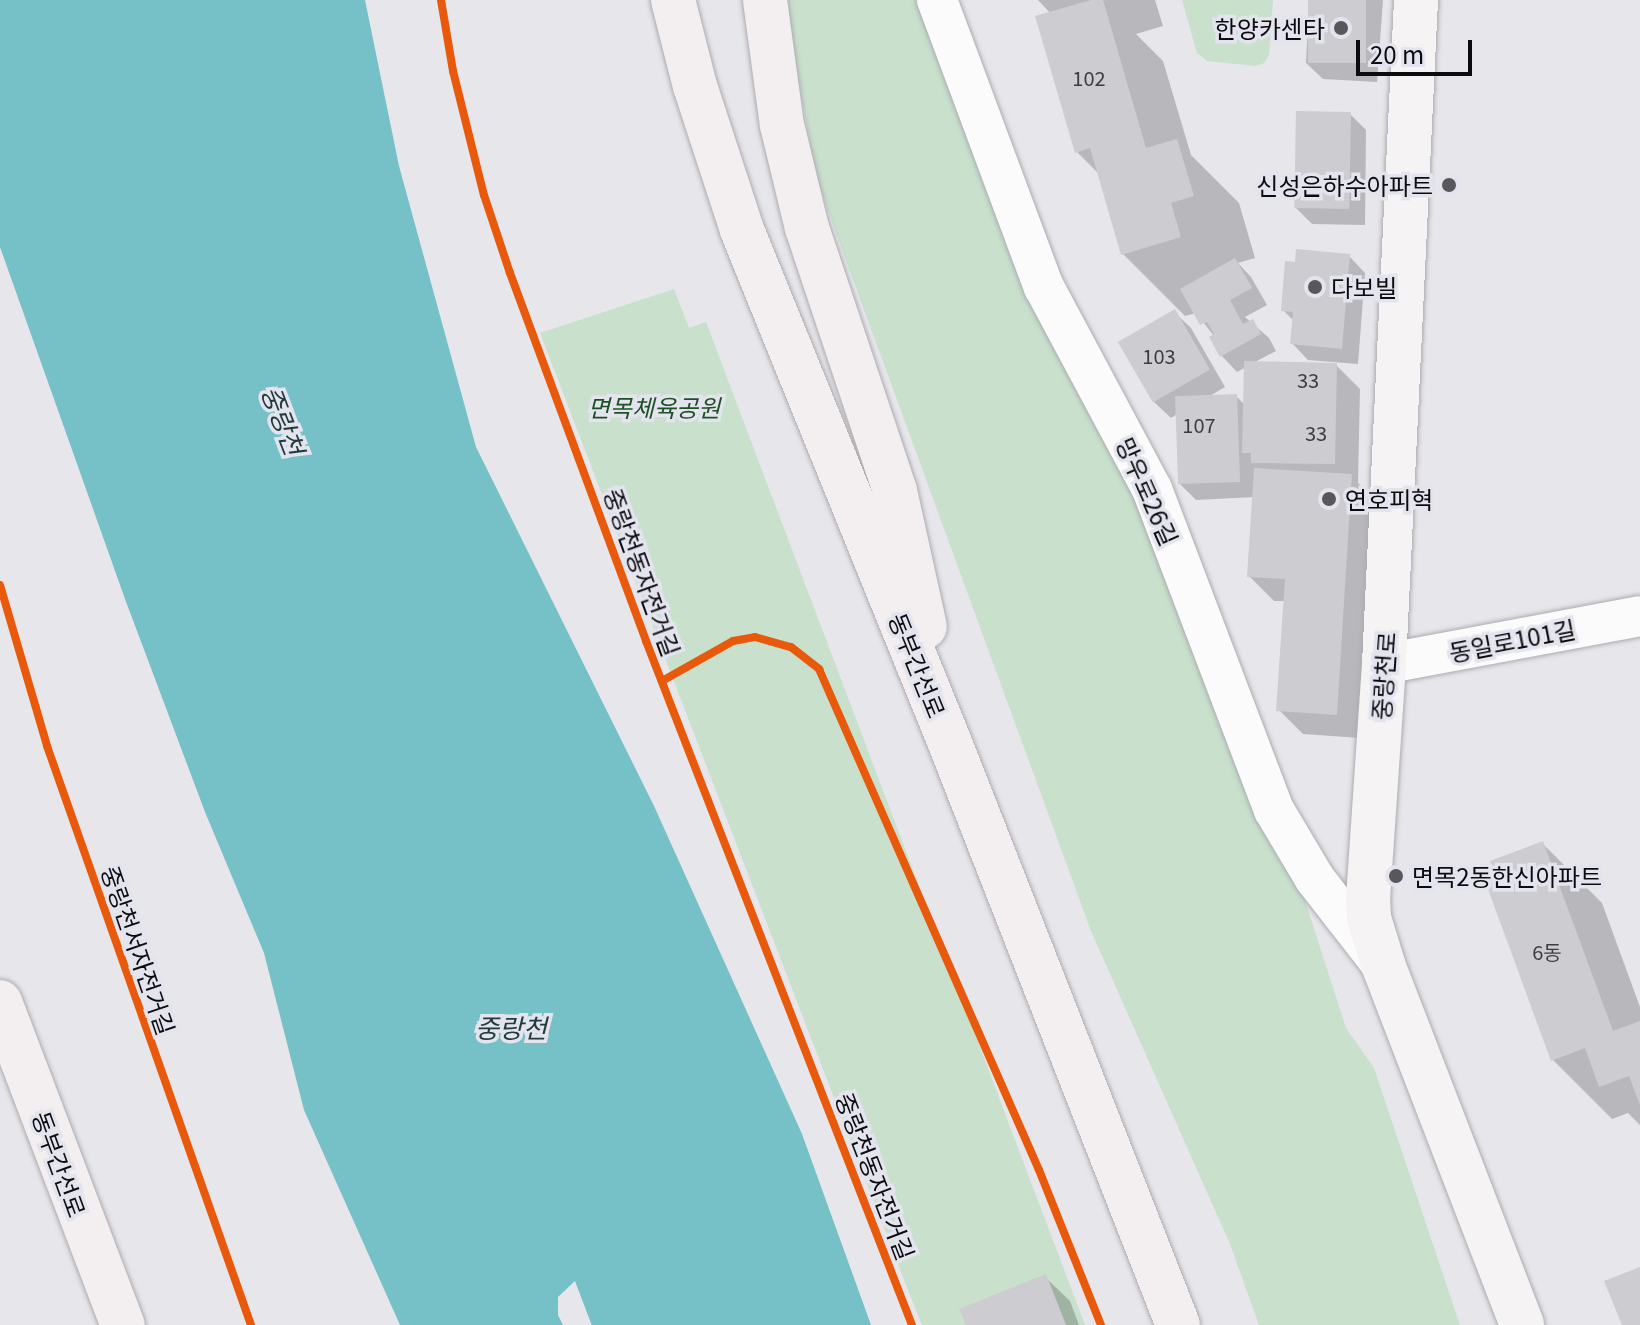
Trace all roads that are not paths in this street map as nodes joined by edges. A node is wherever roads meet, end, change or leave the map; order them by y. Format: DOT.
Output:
graph roads {
  1 [pos="673,0"];
  2 [pos="765,0"];
  3 [pos="937,0"];
  4 [pos="1416,0"];
  5 [pos="1640,616"];
  6 [pos="1384,664"];
  7 [pos="950,743"];
  8 [pos="1384,967"];
  9 [pos="0,1002"];
  10 [pos="0,1068"];
  11 [pos="80,1219"];
  12 [pos="123,1325"];
  13 [pos="1178,1325"];
  14 [pos="1522,1325"];
  1 -- 7 [label="highway, 동부간선로"];
  2 -- 7 [label="highway"];
  3 -- 8 [label="street, 망우로26길"];
  4 -- 6 [label="main road, 중랑천로"];
  5 -- 6 [label="street, 동일로101길"];
  6 -- 8 [label="main road, 중랑천로"];
  7 -- 13 [label="highway, 동부간선로"];
  8 -- 14 [label="main road, 중랑천로"];
  9 -- 11 [label="highway, 동부간선로"];
  10 -- 11 [label="highway"];
  11 -- 12 [label="highway, 동부간선로"];
}
